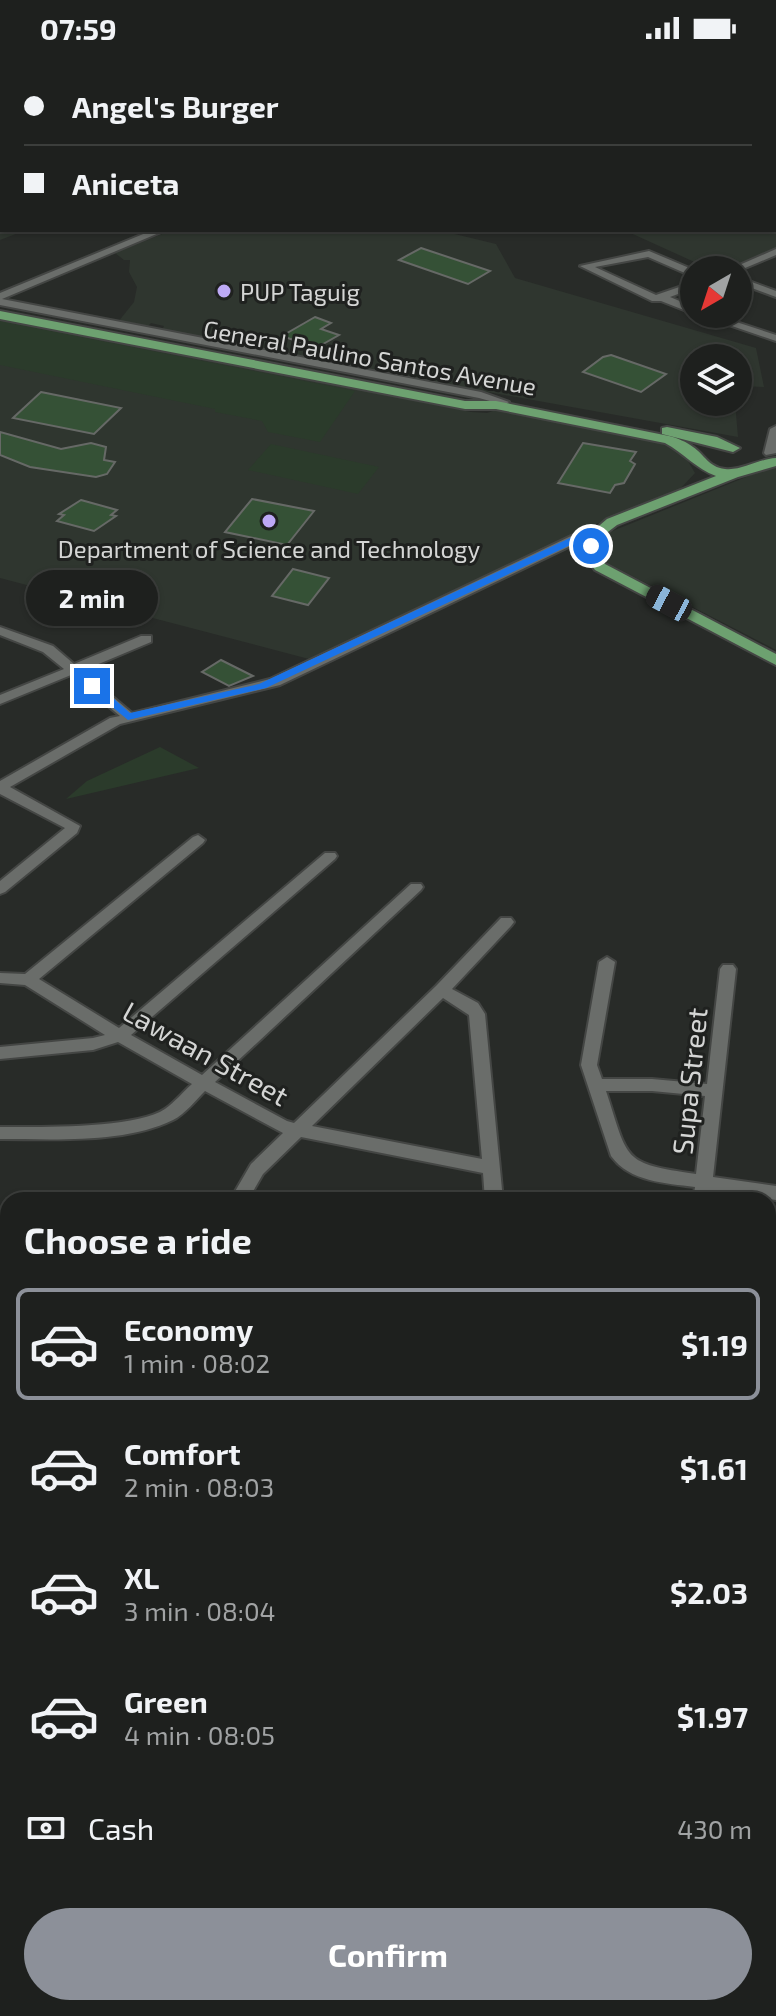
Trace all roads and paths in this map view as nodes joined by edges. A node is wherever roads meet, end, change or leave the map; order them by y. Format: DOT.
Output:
graph roads {
  1 [pos="156,232"];
  2 [pos="776,252"];
  3 [pos="752,262"];
  4 [pos="680,268"];
  5 [pos="752,285"];
  6 [pos="680,290"];
  7 [pos="776,294"];
  8 [pos="660,298"];
  9 [pos="0,299"];
  10 [pos="680,306"];
  11 [pos="0,312"];
  12 [pos="78,322"];
  13 [pos="745,328"];
  14 [pos="776,338"];
  15 [pos="776,429"];
  16 [pos="734,448"];
  17 [pos="774,456"];
  18 [pos="701,463"];
  19 [pos="745,470"];
  20 [pos="675,497"];
  21 [pos="595,535"];
  22 [pos="0,631"];
  23 [pos="146,639"];
  24 [pos="776,660"];
  25 [pos="74,670"];
  26 [pos="0,700"];
  27 [pos="128,716"];
  28 [pos="0,788"];
  29 [pos="198,840"];
  30 [pos="330,856"];
  31 [pos="416,887"];
  32 [pos="0,889"];
  33 [pos="506,922"];
  34 [pos="607,962"];
  35 [pos="728,969"];
  36 [pos="0,978"];
  37 [pos="28,980"];
  38 [pos="442,990"];
  39 [pos="120,1036"];
  40 [pos="0,1053"];
  41 [pos="204,1083"];
  42 [pos="595,1085"];
  43 [pos="714,1091"];
  44 [pos="296,1131"];
  45 [pos="0,1133"];
  46 [pos="492,1168"];
  47 [pos="704,1181"];
  48 [pos="244,1192"];
  49 [pos="494,1192"];
  50 [pos="703,1192"];
  51 [pos="770,1192"];
  1 -- 9 [label="street"];
  2 -- 3 [label="street"];
  4 -- 8 [label="street"];
  5 -- 7 [label="street"];
  6 -- 8 [label="street"];
  8 -- 10 [label="street"];
  9 -- 12 [label="street"];
  11 -- 12 [label="main road, General Paulino Santos Avenue"];
  11 -- 18 [label="main road, General Paulino Santos Avenue"];
  12 -- 16 [label="main road, General Paulino Santos Avenue"];
  13 -- 14 [label="street"];
  15 -- 17 [label="street"];
  16 -- 17 [label="main road, General Paulino Santos Avenue"];
  16 -- 18 [label="main road"];
  16 -- 19 [label="main road"];
  17 -- 19 [label="main road"];
  18 -- 19 [label="main road"];
  18 -- 20 [label="main road"];
  19 -- 20 [label="main road"];
  20 -- 21 [label="main road"];
  21 -- 24 [label="main road"];
  21 -- 27 [label="street"];
  22 -- 25 [label="street"];
  23 -- 25 [label="street"];
  25 -- 26 [label="street"];
  25 -- 27 [label="street"];
  27 -- 28 [label="street"];
  28 -- 32 [label="street"];
  29 -- 37 [label="street"];
  30 -- 39 [label="street"];
  31 -- 41 [label="street"];
  33 -- 38 [label="street"];
  34 -- 42 [label="street"];
  35 -- 43 [label="street, Supa Street"];
  36 -- 37 [label="street, Lawaan Street"];
  37 -- 39 [label="street, Lawaan Street"];
  38 -- 44 [label="street"];
  38 -- 46 [label="street"];
  39 -- 40 [label="street"];
  39 -- 41 [label="street, Lawaan Street"];
  41 -- 44 [label="street, Lawaan Street"];
  41 -- 45 [label="street"];
  42 -- 43 [label="street"];
  42 -- 47 [label="street"];
  43 -- 47 [label="street, Supa Street"];
  44 -- 46 [label="street, Lawaan Street"];
  44 -- 48 [label="street"];
  46 -- 49 [label="street"];
  47 -- 50 [label="street, Supa Street"];
  47 -- 51 [label="street"];
}
